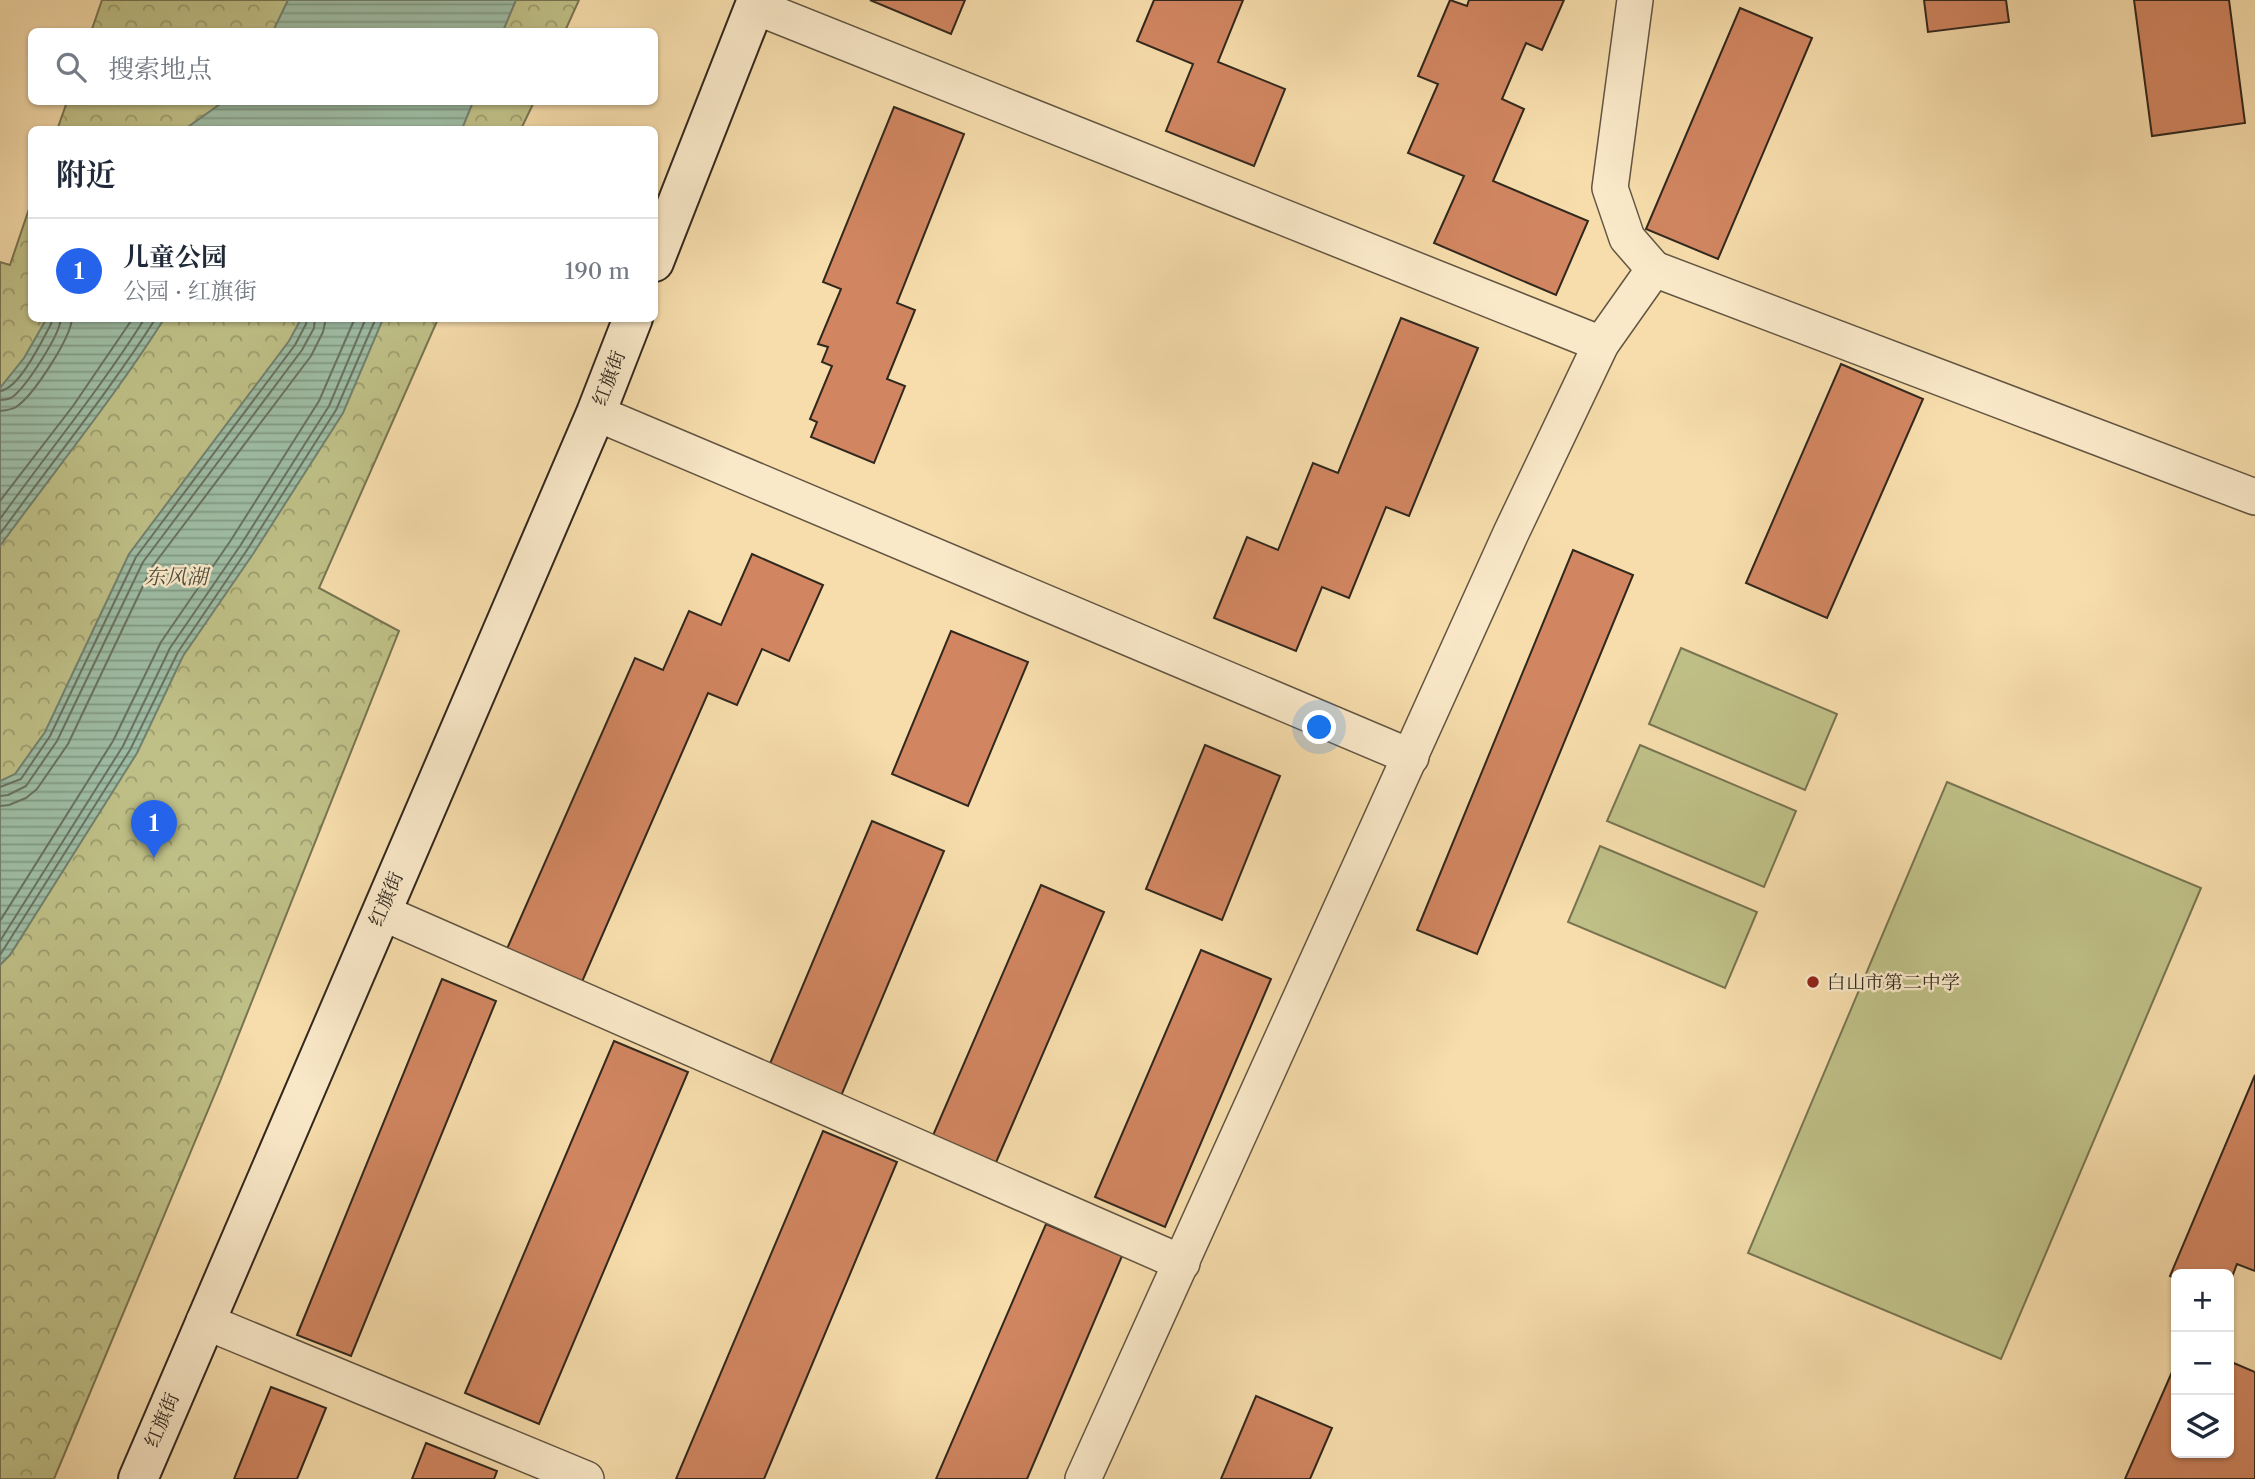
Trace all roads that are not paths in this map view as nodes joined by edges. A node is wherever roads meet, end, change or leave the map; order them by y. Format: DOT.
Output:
graph roads {
  1 [pos="1635,0"];
  2 [pos="755,3"];
  3 [pos="658,252"];
  4 [pos="1654,269"];
  5 [pos="631,322"];
  6 [pos="1601,344"];
  7 [pos="596,413"];
  8 [pos="2255,497"];
  9 [pos="1410,757"];
  10 [pos="381,912"];
  11 [pos="1182,1263"];
  12 [pos="204,1321"];
  13 [pos="138,1479"];
  14 [pos="586,1479"];
  15 [pos="1083,1479"];
  1 -- 4 [label="street"];
  2 -- 3 [label="main road"];
  2 -- 6 [label="street"];
  4 -- 6 [label="street"];
  4 -- 8 [label="street"];
  5 -- 7 [label="main road, 红旗街"];
  6 -- 9 [label="street"];
  7 -- 9 [label="street"];
  7 -- 10 [label="main road, 红旗街"];
  9 -- 11 [label="street"];
  10 -- 11 [label="street"];
  10 -- 12 [label="main road, 红旗街"];
  11 -- 15 [label="street"];
  12 -- 13 [label="main road, 红旗街"];
  12 -- 14 [label="street"];
}
